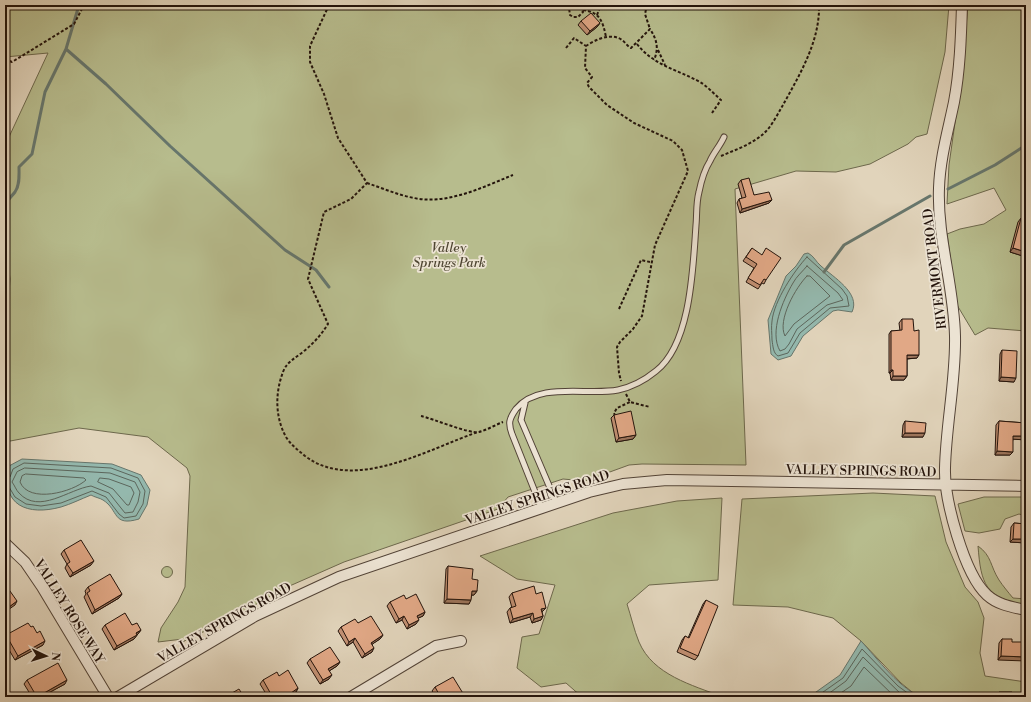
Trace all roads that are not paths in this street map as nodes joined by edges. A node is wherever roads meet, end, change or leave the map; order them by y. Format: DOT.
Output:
graph roads {
  1 [pos="962,5"];
  2 [pos="724,137"];
  3 [pos="526,402"];
  4 [pos="946,484"];
  5 [pos="1026,486"];
  6 [pos="556,502"];
  7 [pos="540,507"];
  8 [pos="5,543"];
  9 [pos="1026,610"];
  10 [pos="461,641"];
  11 [pos="108,697"];
  12 [pos="118,697"];
  13 [pos="351,697"];
  1 -- 4 [label="street, RIVERMONT ROAD"];
  2 -- 3 [label="lane"];
  3 -- 6 [label="lane"];
  3 -- 7 [label="lane"];
  4 -- 5 [label="street, VALLEY SPRINGS ROAD"];
  4 -- 6 [label="street, VALLEY SPRINGS ROAD"];
  4 -- 9 [label="street, RIVERMONT ROAD"];
  6 -- 7 [label="street, VALLEY SPRINGS ROAD"];
  7 -- 12 [label="street, VALLEY SPRINGS ROAD"];
  8 -- 11 [label="street, VALLEY ROSE WAY"];
  10 -- 13 [label="street"];
}
